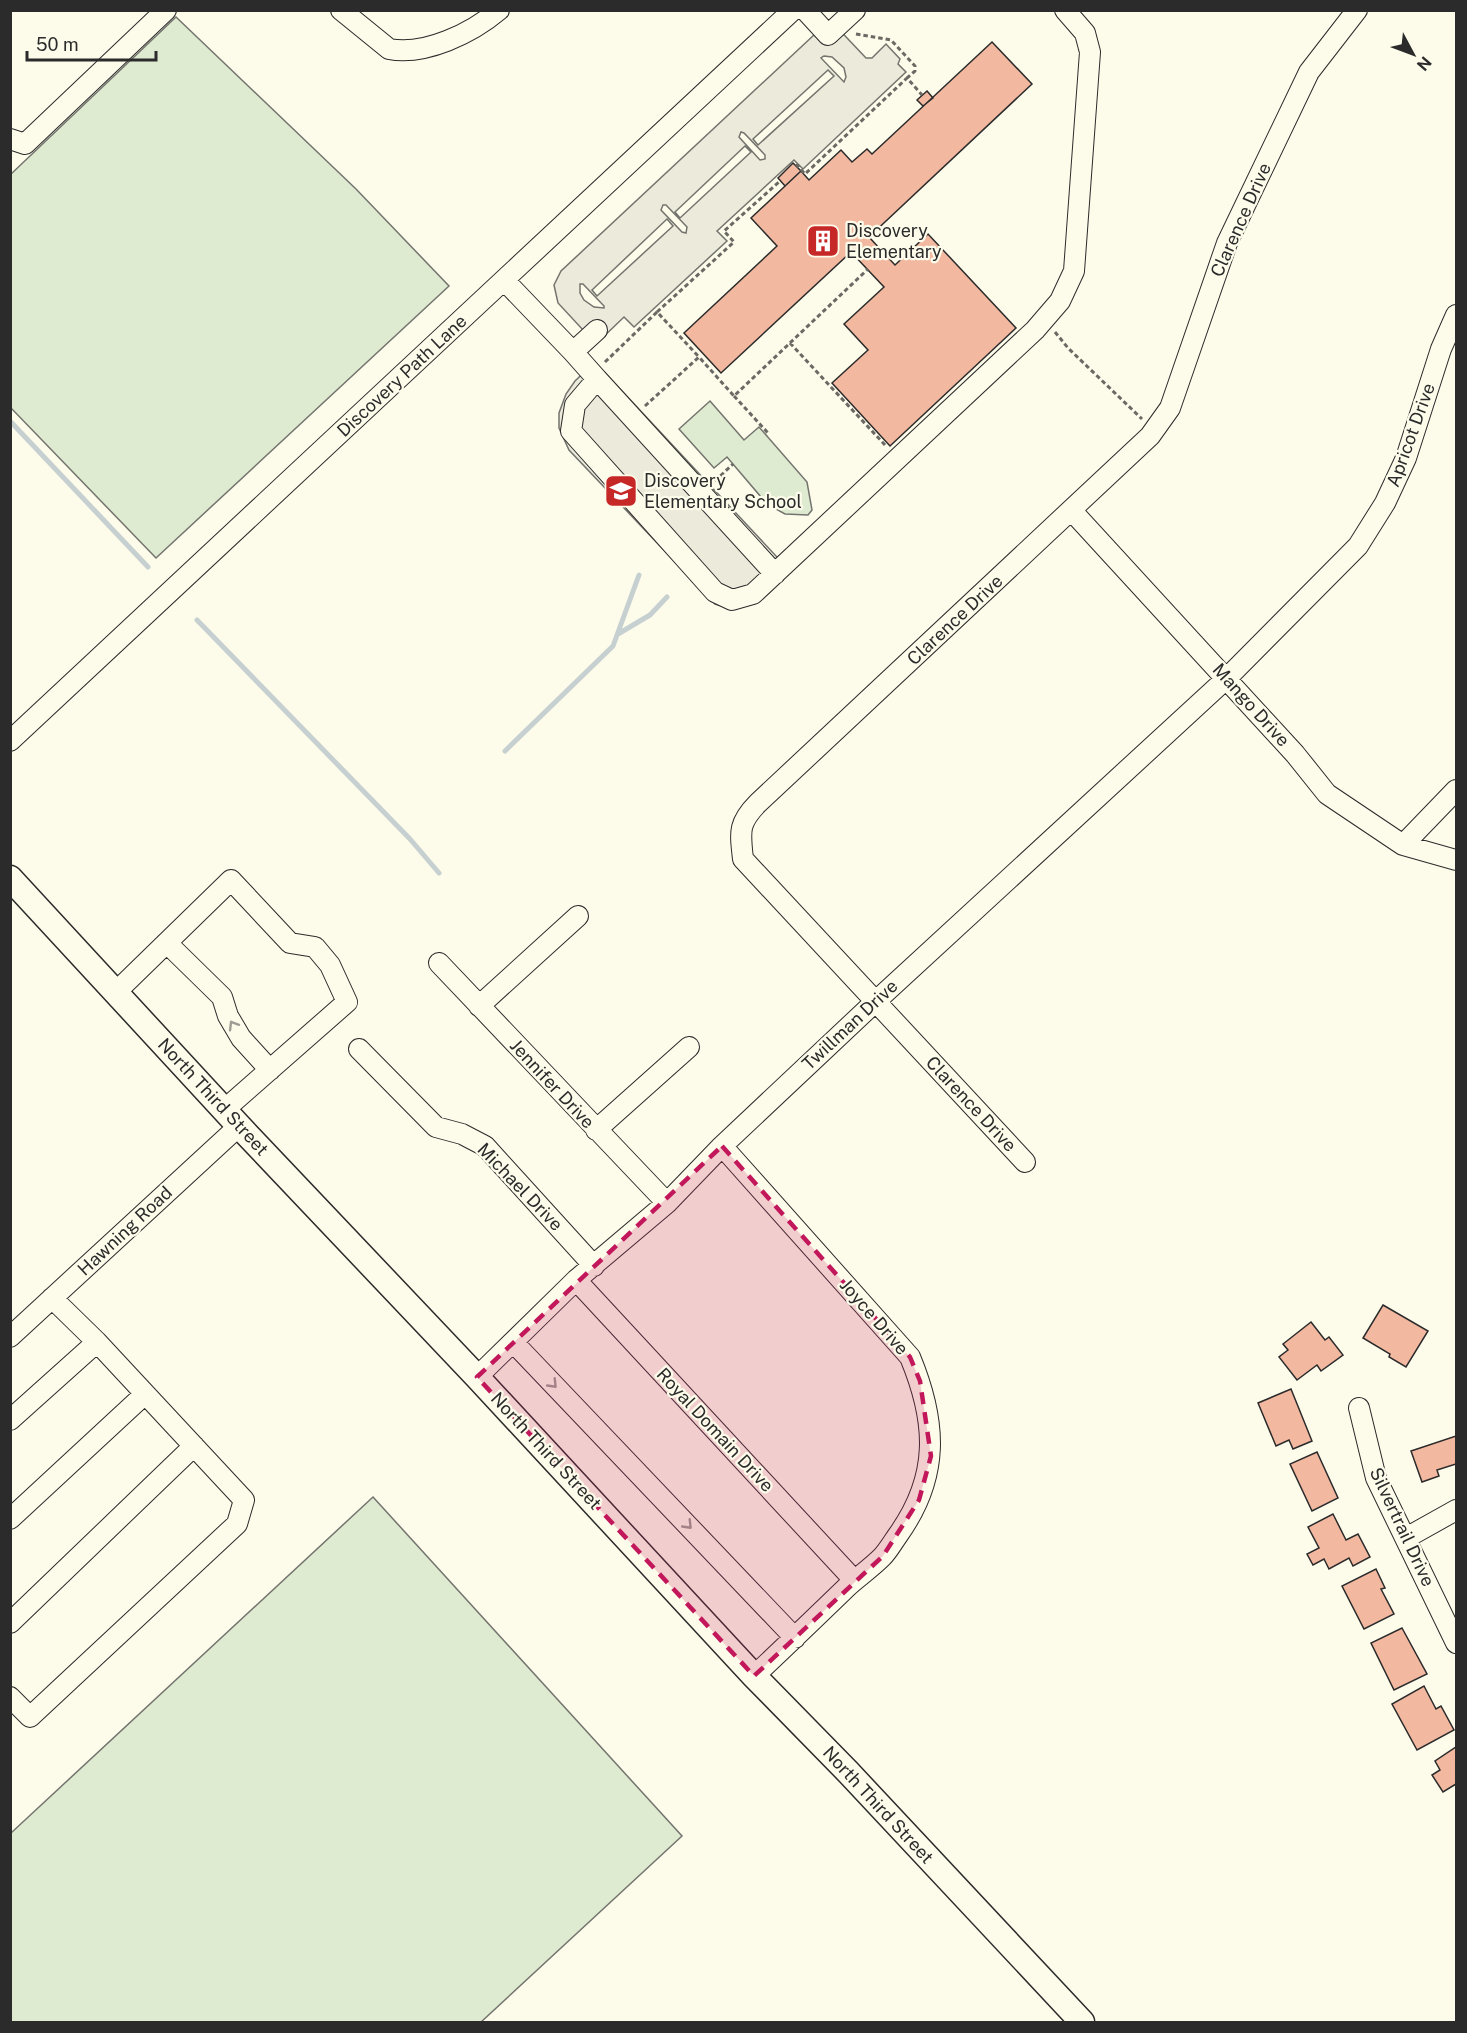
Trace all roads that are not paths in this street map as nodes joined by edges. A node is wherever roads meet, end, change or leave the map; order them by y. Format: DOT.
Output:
graph roads {
  1 [pos="166,10"];
  2 [pos="341,10"];
  3 [pos="499,10"];
  4 [pos="793,10"];
  5 [pos="805,10"];
  6 [pos="855,10"];
  7 [pos="1065,10"];
  8 [pos="1357,10"];
  9 [pos="10,139"];
  10 [pos="504,280"];
  11 [pos="1456,315"];
  12 [pos="597,330"];
  13 [pos="573,352"];
  14 [pos="600,371"];
  15 [pos="1072,511"];
  16 [pos="775,574"];
  17 [pos="1227,678"];
  18 [pos="10,741"];
  19 [pos="1456,790"];
  20 [pos="1403,845"];
  21 [pos="1456,860"];
  22 [pos="10,878"];
  23 [pos="578,916"];
  24 [pos="165,944"];
  25 [pos="439,963"];
  26 [pos="116,992"];
  27 [pos="875,1002"];
  28 [pos="479,1006"];
  29 [pos="689,1047"];
  30 [pos="359,1048"];
  31 [pos="270,1070"];
  32 [pos="232,1118"];
  33 [pos="596,1130"];
  34 [pos="722,1146"];
  35 [pos="1025,1162"];
  36 [pos="667,1203"];
  37 [pos="594,1266"];
  38 [pos="576,1280"];
  39 [pos="52,1298"];
  40 [pos="10,1337"];
  41 [pos="513,1341"];
  42 [pos="97,1342"];
  43 [pos="477,1377"];
  44 [pos="145,1394"];
  45 [pos="1359,1407"];
  46 [pos="10,1420"];
  47 [pos="194,1446"];
  48 [pos="1456,1510"];
  49 [pos="10,1519"];
  50 [pos="1406,1538"];
  51 [pos="854,1580"];
  52 [pos="10,1623"];
  53 [pos="795,1638"];
  54 [pos="1456,1643"];
  55 [pos="754,1676"];
  56 [pos="10,1697"];
  57 [pos="1082,2022"];
  1 -- 9 [label="street"];
  2 -- 3 [label="street"];
  4 -- 10 [label="street, Discovery Path Lane"];
  5 -- 6 [label="street"];
  7 -- 16 [label="street"];
  8 -- 15 [label="street, Clarence Drive"];
  10 -- 13 [label="street"];
  10 -- 18 [label="street, Discovery Path Lane"];
  11 -- 17 [label="street, Apricot Drive"];
  12 -- 13 [label="street"];
  13 -- 14 [label="street"];
  14 -- 16 [label="street"];
  14 -- 16 [label="street"];
  15 -- 17 [label="street, Mango Drive"];
  15 -- 27 [label="street, Clarence Drive"];
  17 -- 20 [label="street, Mango Drive"];
  17 -- 27 [label="street, Twillman Drive"];
  19 -- 20 [label="street"];
  20 -- 21 [label="street, Mango Drive"];
  22 -- 26 [label="main road, North Third Street"];
  23 -- 28 [label="street"];
  24 -- 26 [label="street"];
  31 -- 24 [label="street, one-way"];
  24 -- 31 [label="street, Hawning Road"];
  25 -- 28 [label="street, Jennifer Drive"];
  26 -- 32 [label="main road, North Third Street"];
  27 -- 34 [label="street, Twillman Drive"];
  27 -- 35 [label="street, Clarence Drive"];
  28 -- 33 [label="street, Jennifer Drive"];
  29 -- 33 [label="street"];
  30 -- 37 [label="street, Michael Drive"];
  31 -- 32 [label="street, Hawning Road"];
  32 -- 39 [label="street, Hawning Road"];
  32 -- 43 [label="main road, North Third Street"];
  33 -- 36 [label="street, Jennifer Drive"];
  34 -- 36 [label="street, Twillman Drive"];
  34 -- 51 [label="street, Joyce Drive"];
  36 -- 37 [label="street, Twillman Drive"];
  37 -- 38 [label="street, Twillman Drive"];
  38 -- 41 [label="street, Twillman Drive"];
  38 -- 51 [label="street, Royal Domain Drive"];
  39 -- 40 [label="street, Hawning Road"];
  39 -- 42 [label="street"];
  41 -- 43 [label="street, Twillman Drive"];
  41 -- 53 [label="street, one-way"];
  42 -- 44 [label="street"];
  42 -- 46 [label="street"];
  43 -- 55 [label="main road, North Third Street"];
  44 -- 47 [label="street"];
  44 -- 49 [label="street"];
  45 -- 50 [label="street, Silvertrail Drive"];
  47 -- 52 [label="street"];
  47 -- 56 [label="street"];
  48 -- 50 [label="street"];
  50 -- 54 [label="street, Silvertrail Drive"];
  51 -- 53 [label="street, Joyce Drive"];
  53 -- 55 [label="street, Joyce Drive"];
  55 -- 57 [label="main road, North Third Street"];
}
